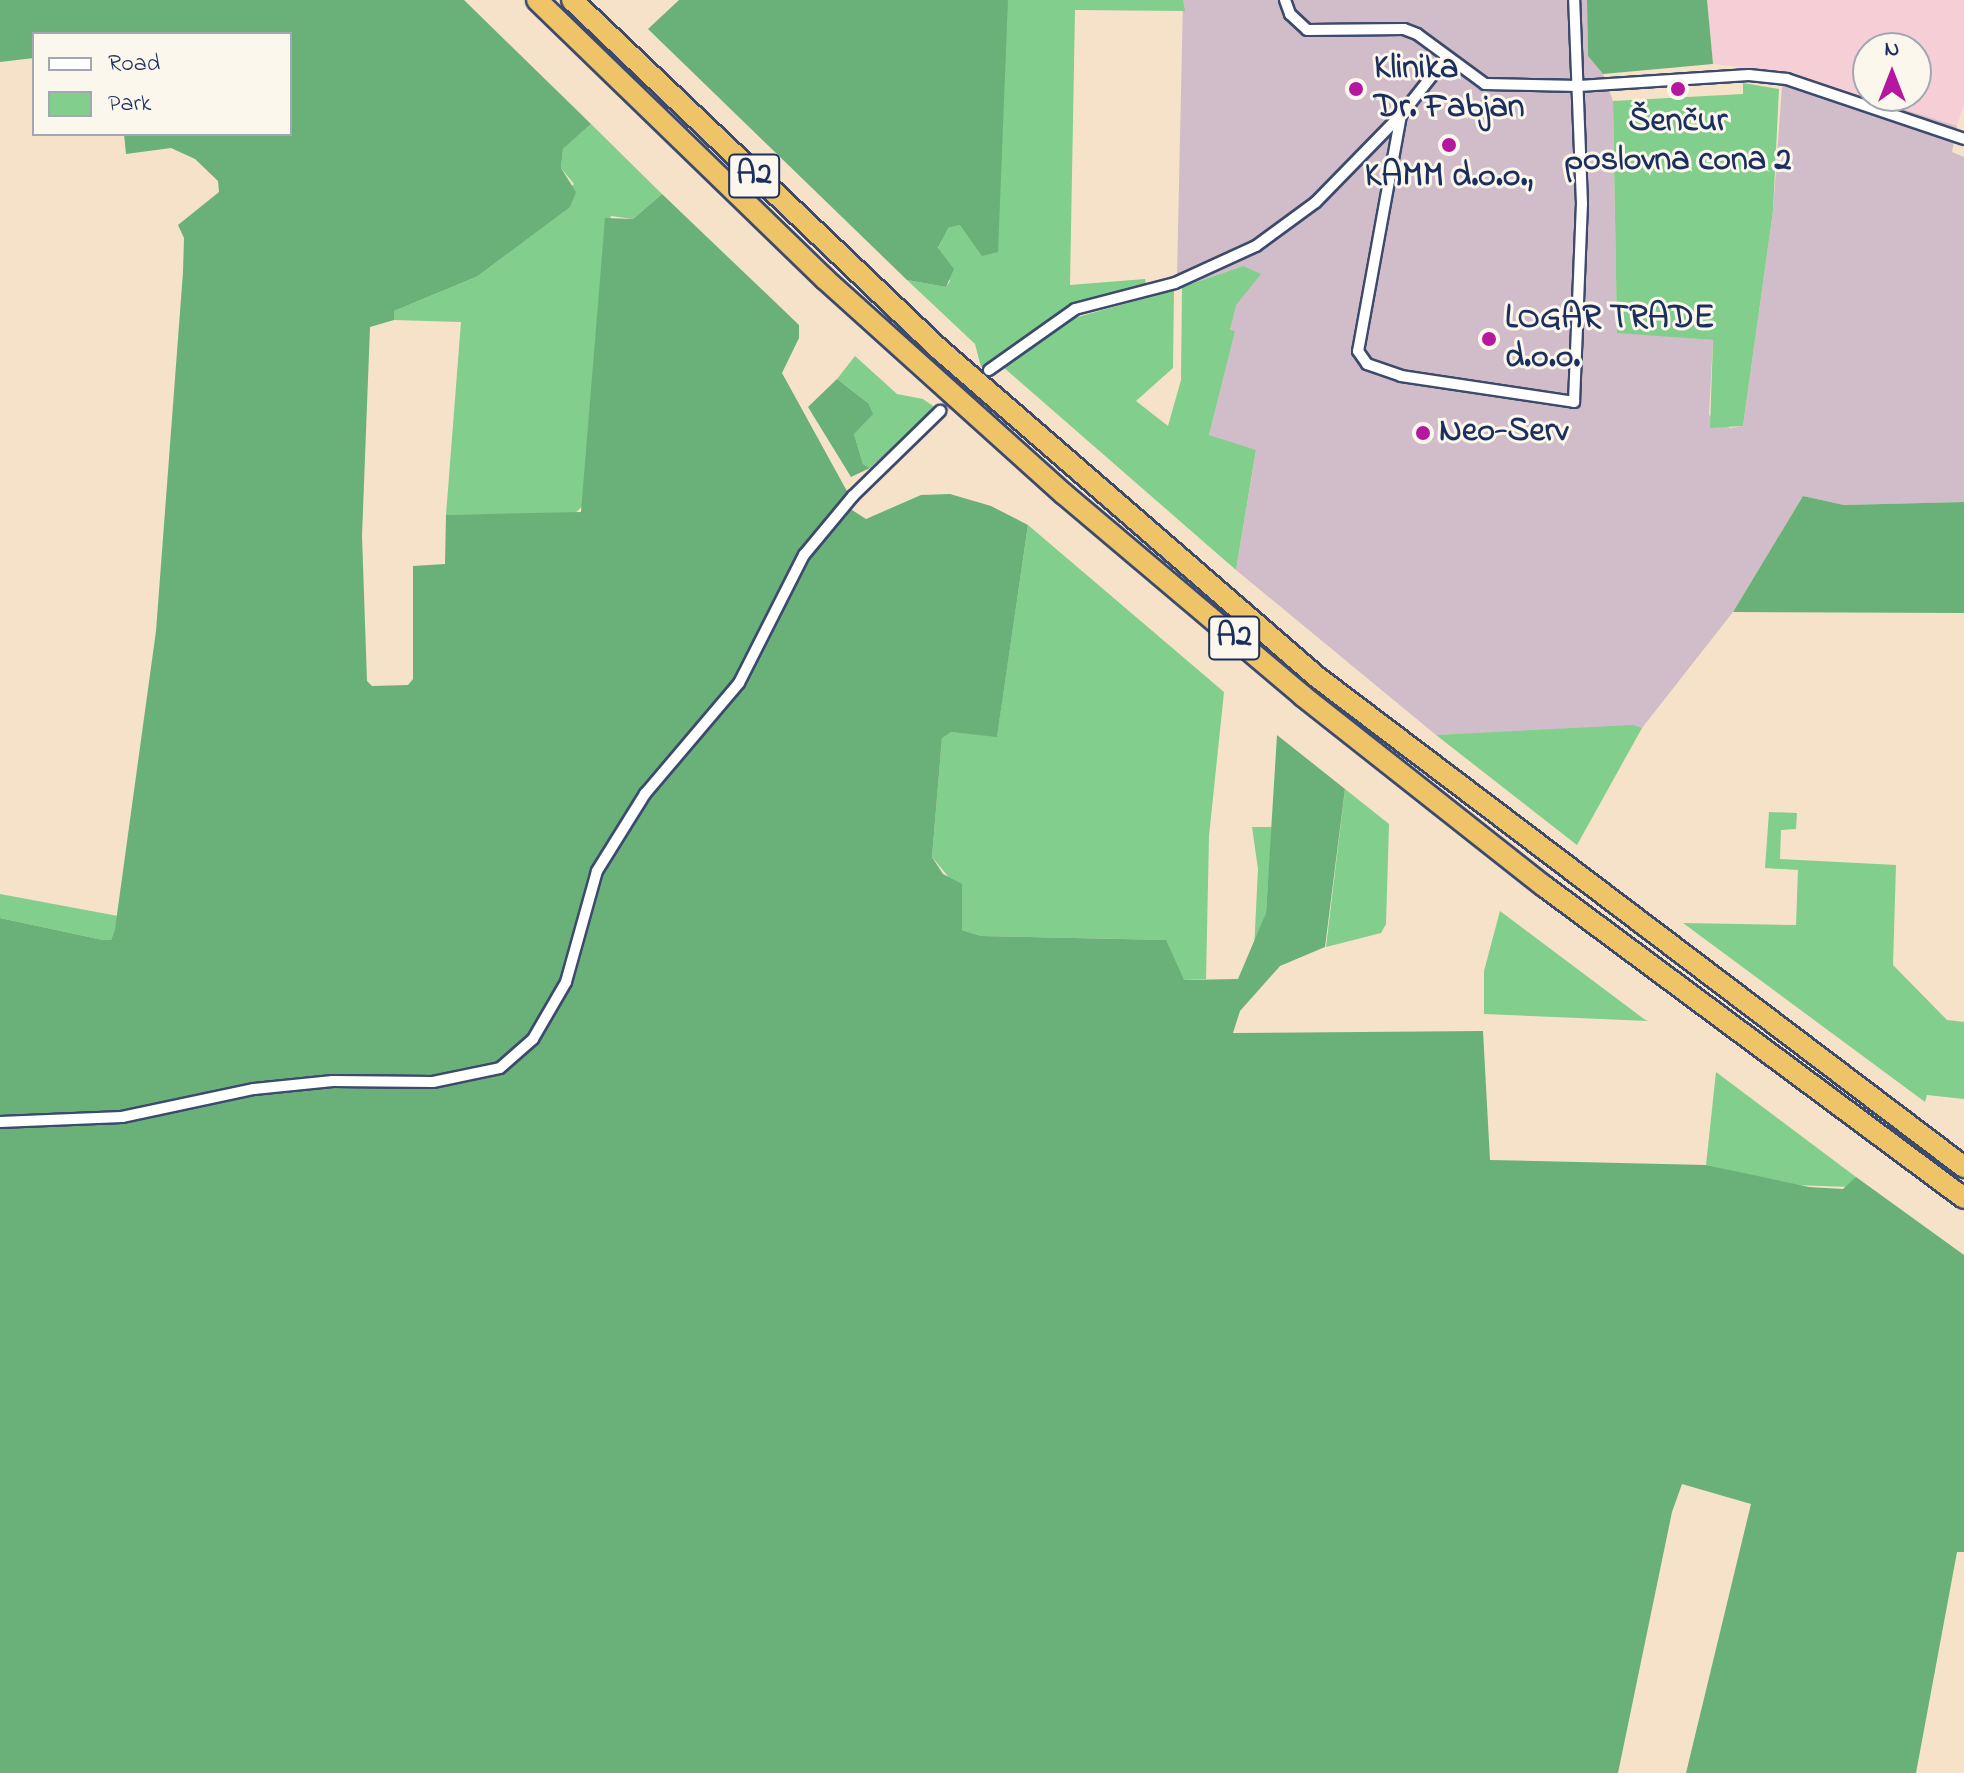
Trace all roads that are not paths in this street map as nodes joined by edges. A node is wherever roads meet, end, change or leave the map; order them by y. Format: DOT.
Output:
graph roads {
  1 [pos="537,0"];
  2 [pos="572,0"];
  3 [pos="1285,0"];
  4 [pos="1574,0"];
  5 [pos="1446,58"];
  6 [pos="1579,86"];
  7 [pos="1401,115"];
  8 [pos="1964,139"];
  9 [pos="989,370"];
  10 [pos="940,411"];
  11 [pos="0,1122"];
  12 [pos="1964,1167"];
  13 [pos="1964,1198"];
  1 -- 13 [label="highway, A2"];
  2 -- 12 [label="highway, A2"];
  3 -- 5 [label="street"];
  4 -- 6 [label="street"];
  5 -- 6 [label="street"];
  5 -- 7 [label="street"];
  6 -- 7 [label="street"];
  6 -- 8 [label="street"];
  7 -- 9 [label="street"];
  10 -- 11 [label="street"];
}
